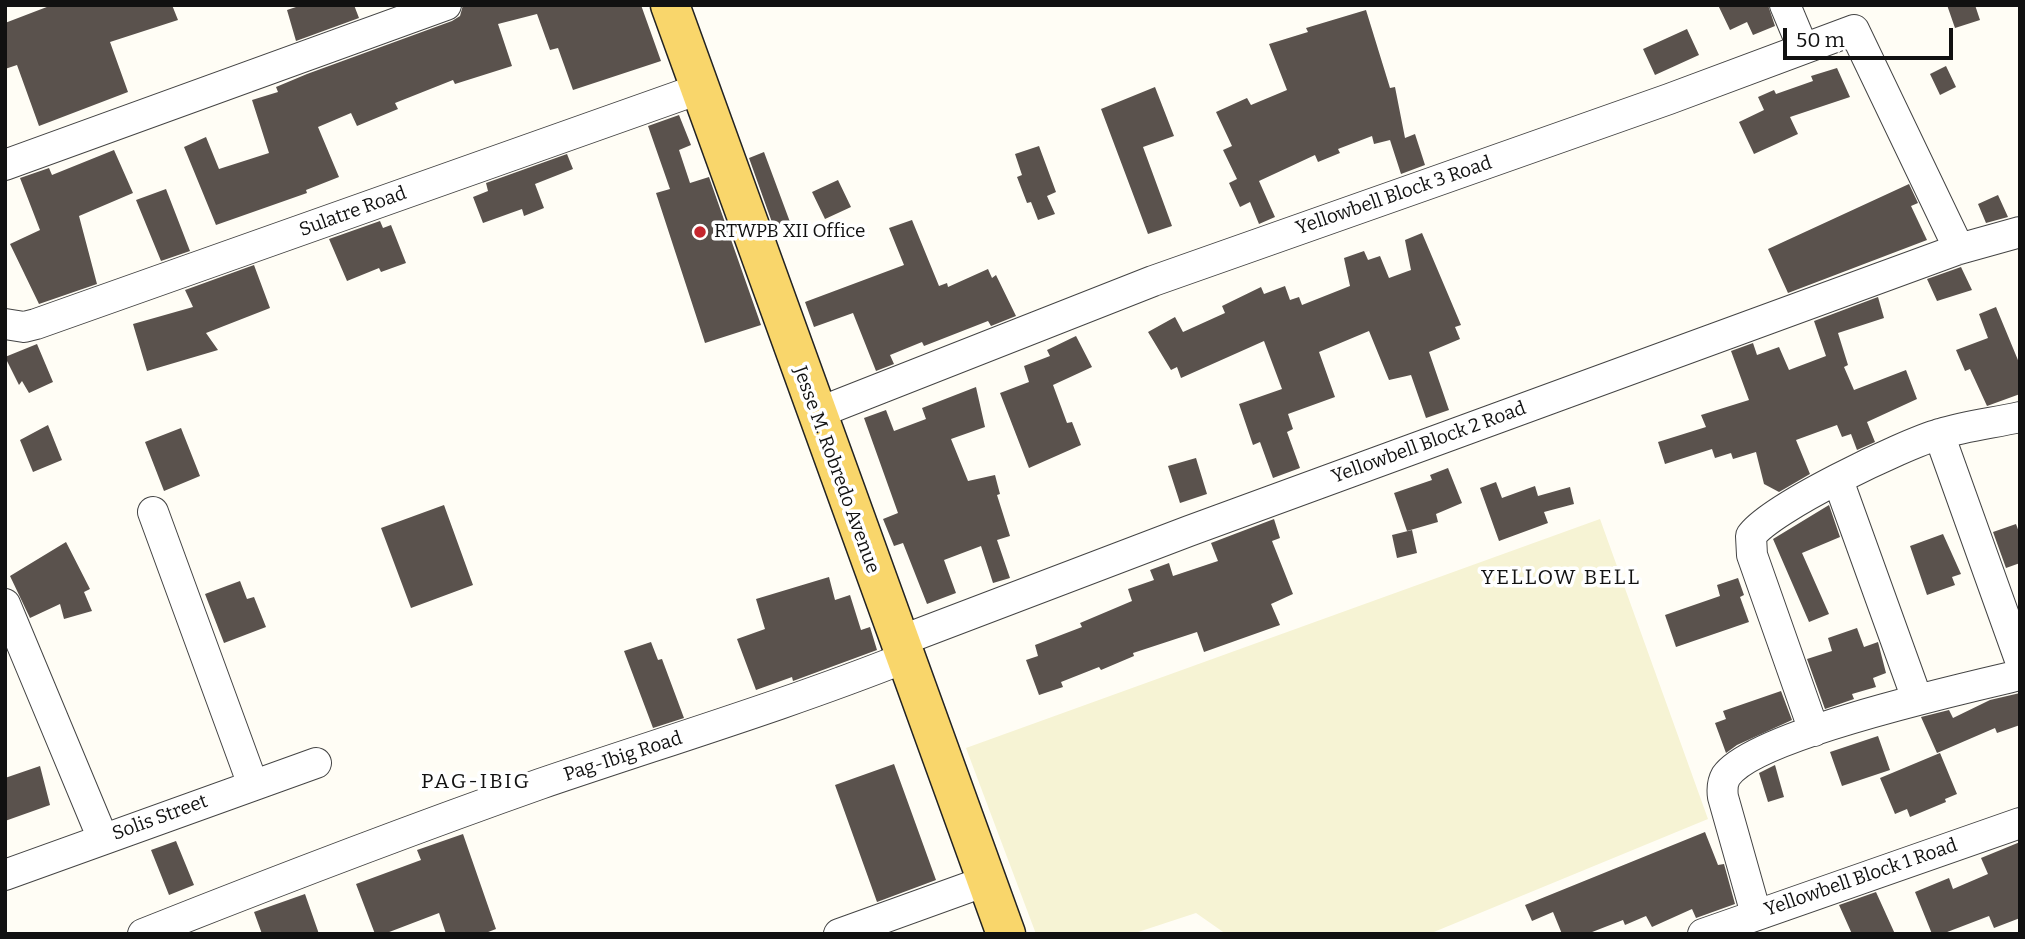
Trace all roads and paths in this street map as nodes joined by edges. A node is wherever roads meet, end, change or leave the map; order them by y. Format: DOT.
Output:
graph roads {
  1 [pos="446,5"];
  2 [pos="670,5"];
  3 [pos="1785,5"];
  4 [pos="1803,48"];
  5 [pos="699,89"];
  6 [pos="5,165"];
  7 [pos="2020,232"];
  8 [pos="1959,249"];
  9 [pos="5,324"];
  10 [pos="815,414"];
  11 [pos="2020,418"];
  12 [pos="1939,434"];
  13 [pos="1838,480"];
  14 [pos="153,512"];
  15 [pos="5,604"];
  16 [pos="903,649"];
  17 [pos="2020,660"];
  18 [pos="2020,675"];
  19 [pos="1916,699"];
  20 [pos="1814,731"];
  21 [pos="316,763"];
  22 [pos="253,785"];
  23 [pos="2020,823"];
  24 [pos="103,839"];
  25 [pos="5,875"];
  26 [pos="986,881"];
  27 [pos="1756,914"];
  28 [pos="143,934"];
  29 [pos="839,934"];
  30 [pos="1006,934"];
  31 [pos="1703,934"];
  1 -- 6 [label="street"];
  2 -- 5 [label="main road, Jesse M. Robredo Avenue"];
  3 -- 4 [label="street"];
  4 -- 8 [label="street, Yellowbell Block 3 Road"];
  4 -- 10 [label="street, Yellowbell Block 3 Road"];
  5 -- 9 [label="street, Sulatre Road"];
  5 -- 10 [label="main road, Jesse M. Robredo Avenue"];
  7 -- 8 [label="street, Yellowbell Block 2 Road"];
  8 -- 16 [label="street, Yellowbell Block 2 Road"];
  10 -- 16 [label="main road, Jesse M. Robredo Avenue"];
  11 -- 12 [label="street"];
  12 -- 13 [label="street"];
  12 -- 17 [label="street"];
  13 -- 19 [label="street"];
  13 -- 20 [label="street"];
  14 -- 22 [label="street"];
  15 -- 24 [label="street"];
  16 -- 26 [label="main road, Jesse M. Robredo Avenue"];
  16 -- 28 [label="street, Pag-Ibig Road"];
  18 -- 19 [label="street"];
  19 -- 20 [label="street"];
  20 -- 27 [label="street"];
  21 -- 22 [label="street, Solis Street"];
  22 -- 24 [label="street, Solis Street"];
  23 -- 27 [label="street, Yellowbell Block 1 Road"];
  24 -- 25 [label="street, Solis Street"];
  26 -- 29 [label="street"];
  26 -- 30 [label="main road, Jesse M. Robredo Avenue"];
  27 -- 31 [label="street, Yellowbell Block 1 Road"];
}
